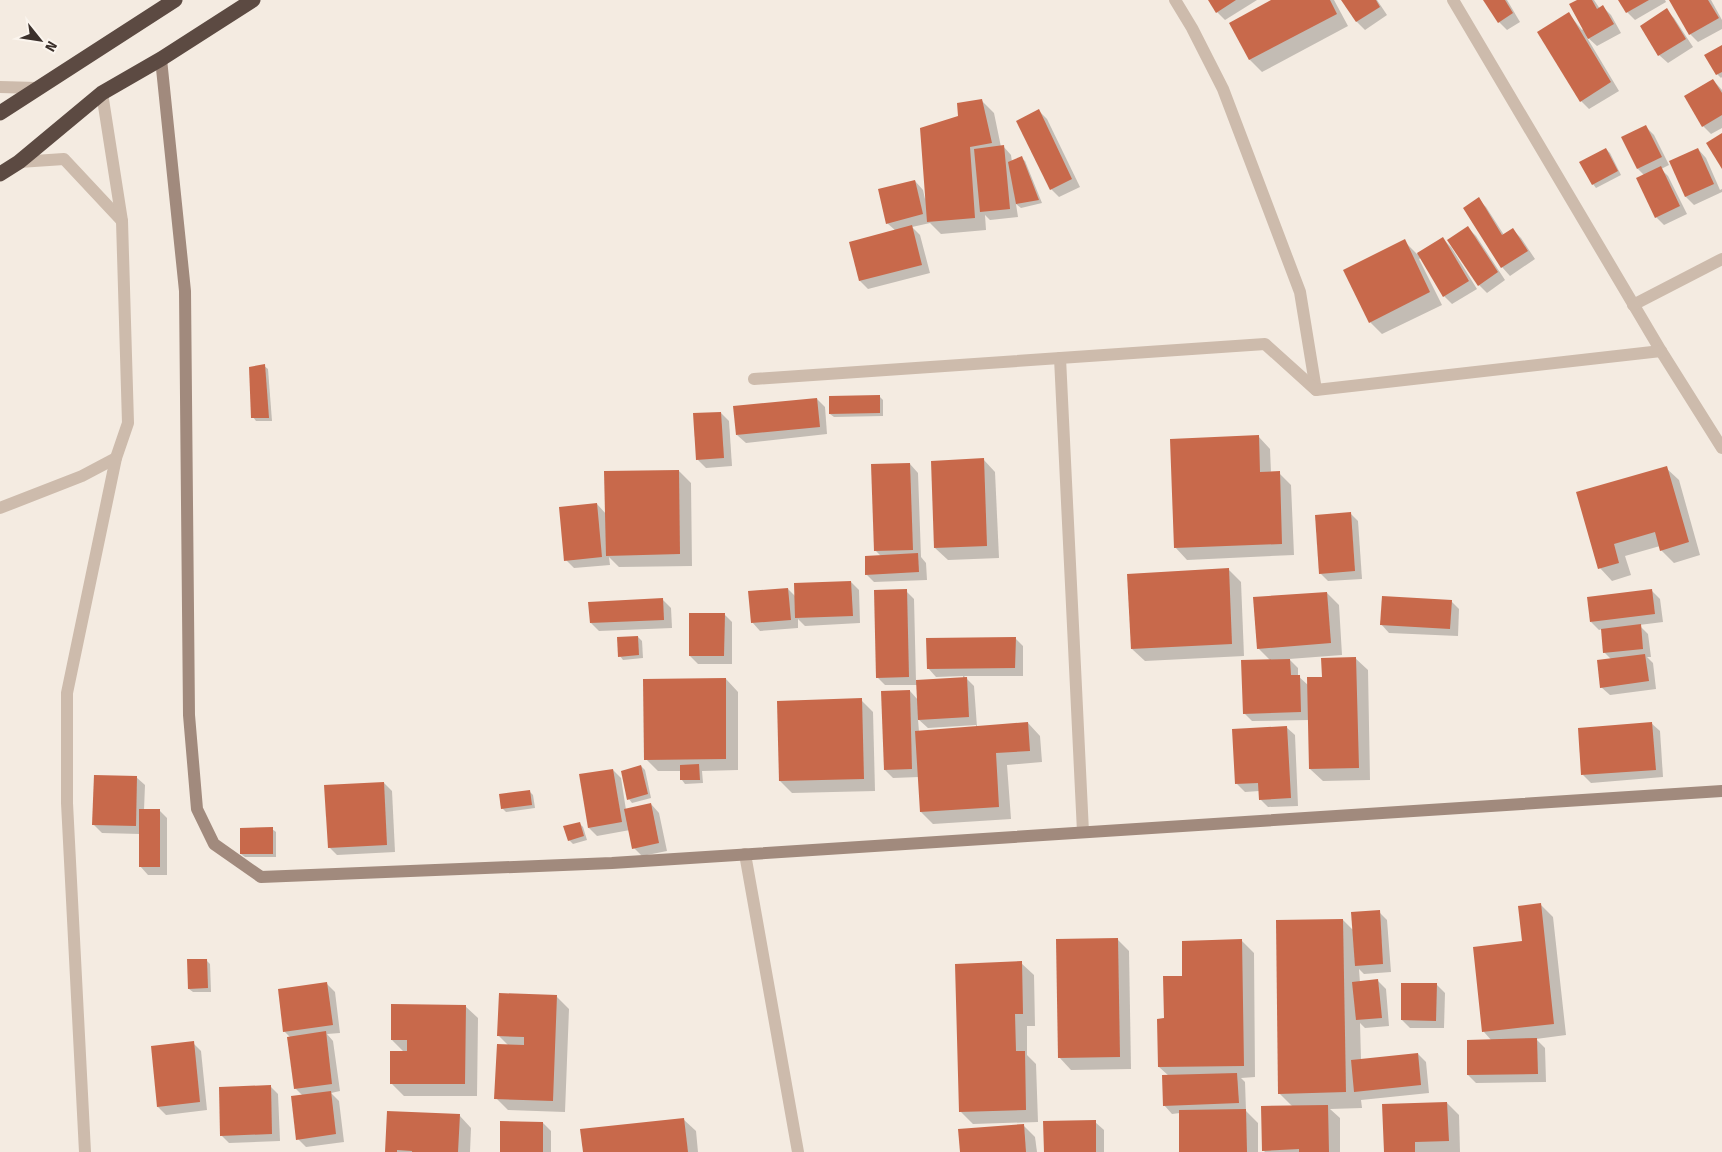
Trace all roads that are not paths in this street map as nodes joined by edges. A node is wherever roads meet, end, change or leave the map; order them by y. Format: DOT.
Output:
graph roads {
  1 [pos="175,0"];
  2 [pos="253,0"];
  3 [pos="1175,0"];
  4 [pos="1453,0"];
  5 [pos="161,59"];
  6 [pos="0,88"];
  7 [pos="37,88"];
  8 [pos="102,93"];
  9 [pos="0,113"];
  10 [pos="19,162"];
  11 [pos="0,174"];
  12 [pos="122,221"];
  13 [pos="1722,259"];
  14 [pos="1633,305"];
  15 [pos="1661,351"];
  16 [pos="1060,358"];
  17 [pos="754,379"];
  18 [pos="1316,390"];
  19 [pos="1722,448"];
  20 [pos="116,458"];
  21 [pos="0,508"];
  22 [pos="1722,791"];
  23 [pos="1083,832"];
  24 [pos="745,854"];
  25 [pos="85,1152"];
  26 [pos="798,1152"];
  1 -- 7 [label="highway"];
  2 -- 5 [label="highway"];
  3 -- 18 [label="street"];
  4 -- 14 [label="street"];
  5 -- 8 [label="highway"];
  5 -- 24 [label="street"];
  6 -- 7 [label="street"];
  7 -- 9 [label="highway"];
  8 -- 10 [label="highway"];
  8 -- 12 [label="street"];
  10 -- 11 [label="highway"];
  10 -- 12 [label="street"];
  12 -- 20 [label="street"];
  13 -- 14 [label="street"];
  14 -- 15 [label="street"];
  15 -- 18 [label="street"];
  15 -- 19 [label="street"];
  16 -- 17 [label="street"];
  16 -- 18 [label="street"];
  16 -- 23 [label="street"];
  20 -- 21 [label="street"];
  20 -- 25 [label="street"];
  22 -- 23 [label="street"];
  23 -- 24 [label="street"];
  24 -- 26 [label="street"];
}
